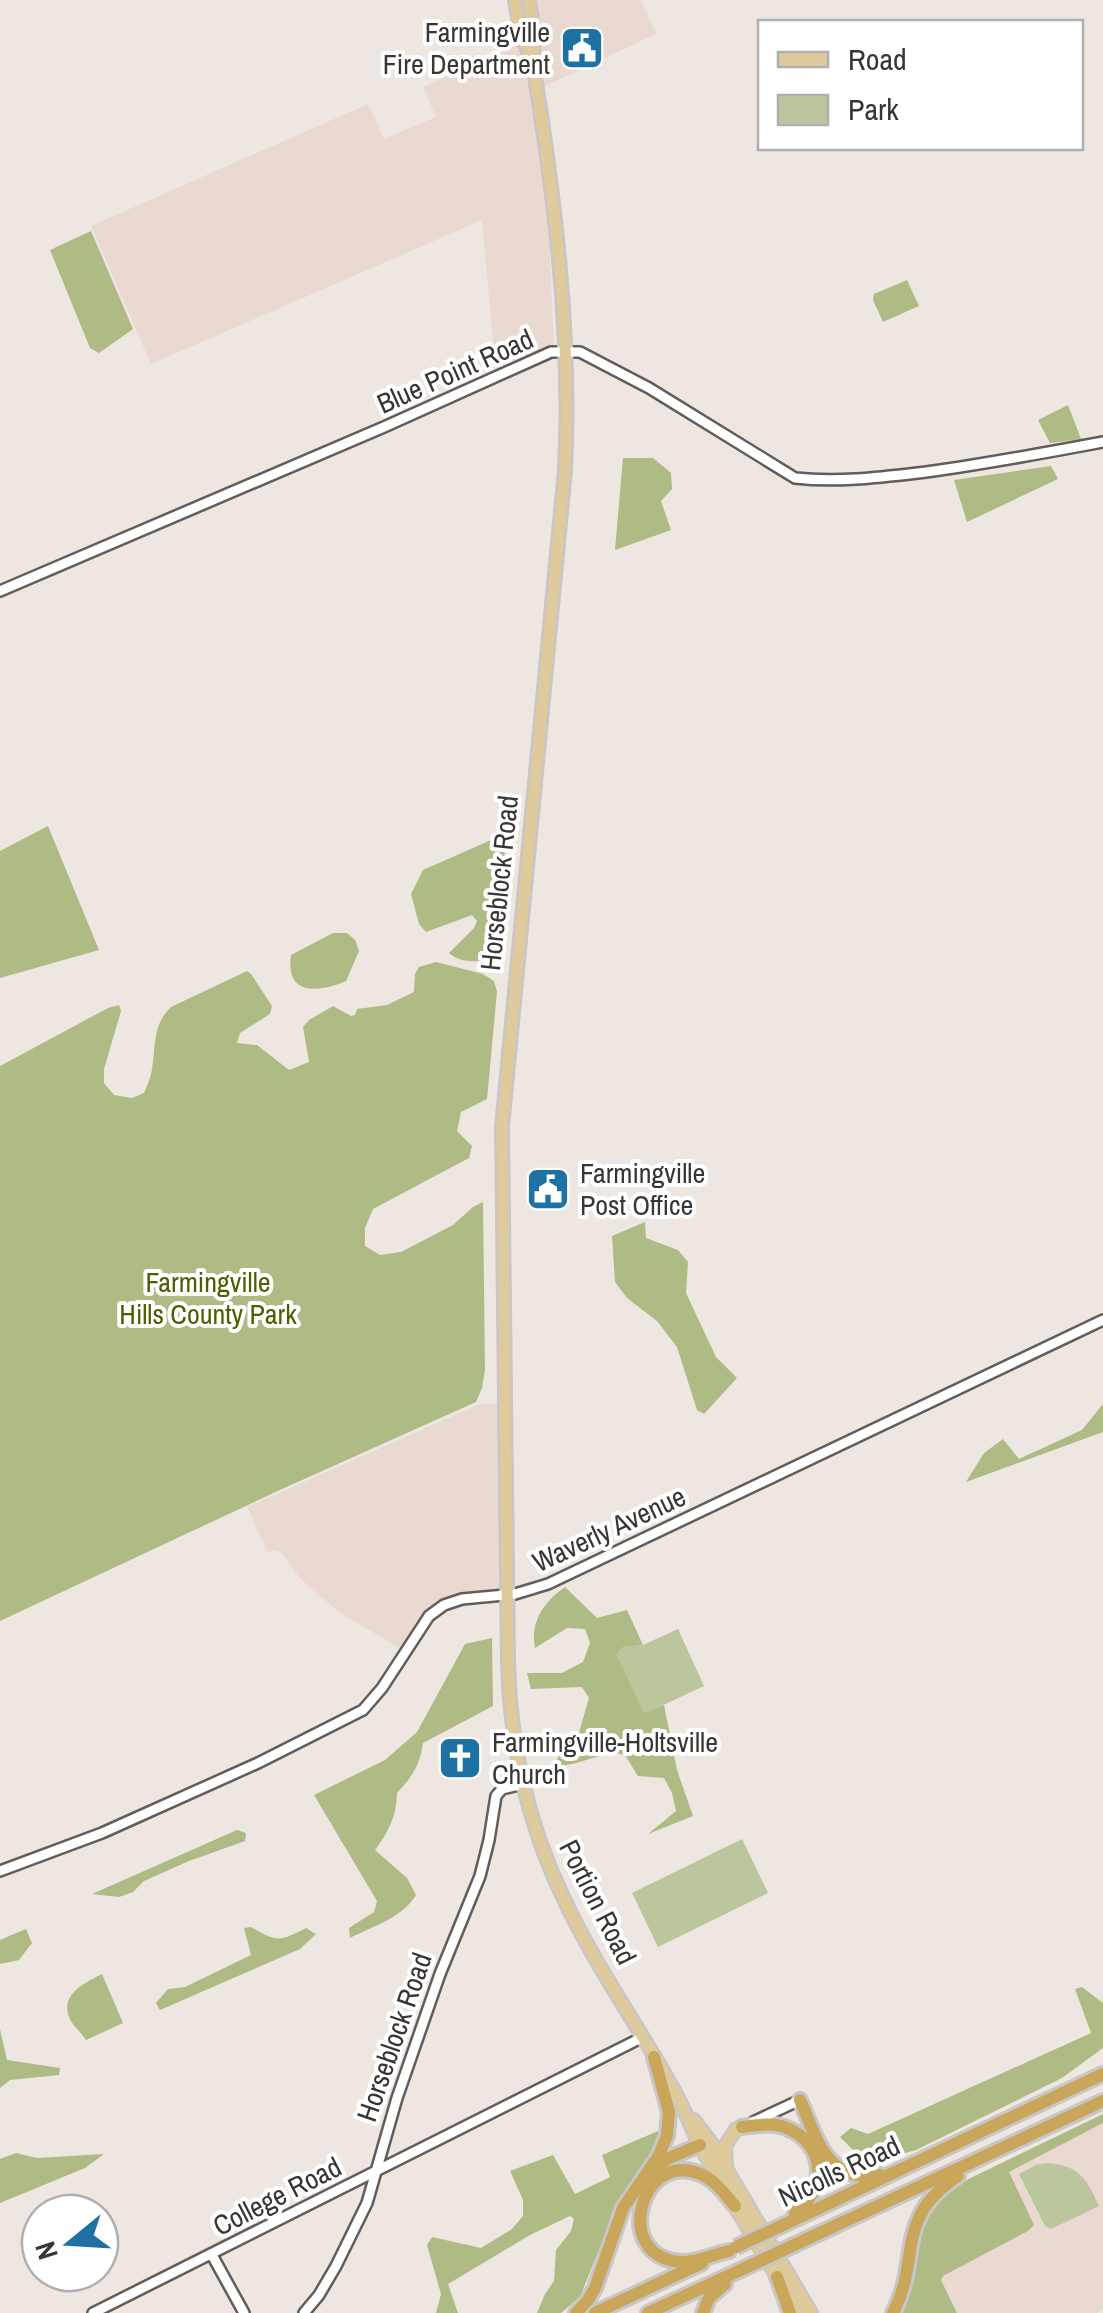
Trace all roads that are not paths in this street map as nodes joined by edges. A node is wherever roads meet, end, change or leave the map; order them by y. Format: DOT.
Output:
graph roads {
  1 [pos="515,0"];
  2 [pos="529,0"];
  3 [pos="532,58"];
  4 [pos="565,351"];
  5 [pos="1103,442"];
  6 [pos="0,591"];
  7 [pos="1103,1320"];
  8 [pos="507,1595"];
  9 [pos="511,1715"];
  10 [pos="523,1784"];
  11 [pos="0,1871"];
  12 [pos="643,2037"];
  13 [pos="654,2057"];
  14 [pos="1103,2074"];
  15 [pos="800,2100"];
  16 [pos="1103,2100"];
  17 [pos="739,2128"];
  18 [pos="1016,2142"];
  19 [pos="704,2143"];
  20 [pos="727,2170"];
  21 [pos="376,2171"];
  22 [pos="888,2175"];
  23 [pos="644,2176"];
  24 [pos="735,2206"];
  25 [pos="782,2223"];
  26 [pos="732,2249"];
  27 [pos="212,2255"];
  28 [pos="748,2268"];
  29 [pos="777,2277"];
  30 [pos="92,2313"];
  31 [pos="244,2313"];
  32 [pos="304,2313"];
  33 [pos="576,2313"];
  34 [pos="595,2313"];
  35 [pos="648,2313"];
  36 [pos="703,2313"];
  37 [pos="794,2313"];
  38 [pos="811,2313"];
  39 [pos="894,2313"];
  1 -- 3 [label="main road, Horseblock Road"];
  2 -- 3 [label="main road, Horseblock Road"];
  3 -- 4 [label="main road, Horseblock Road"];
  4 -- 5 [label="street, Blue Point Road"];
  4 -- 6 [label="street, Blue Point Road"];
  4 -- 8 [label="main road, Horseblock Road"];
  7 -- 8 [label="street, Waverly Avenue"];
  8 -- 9 [label="main road, Horseblock Road"];
  8 -- 11 [label="street, Waverly Avenue"];
  9 -- 10 [label="main road, Portion Road"];
  10 -- 12 [label="main road, Portion Road"];
  10 -- 21 [label="street, Horseblock Road"];
  12 -- 13 [label="main road, Portion Road"];
  12 -- 21 [label="street, College Road"];
  13 -- 19 [label="main road, Portion Road"];
  13 -- 23 [label="highway"];
  14 -- 22 [label="highway, Nicolls Road"];
  15 -- 17 [label="street"];
  15 -- 22 [label="highway"];
  16 -- 18 [label="highway, Nicolls Road"];
  17 -- 19 [label="street"];
  17 -- 20 [label="main road"];
  17 -- 25 [label="highway"];
  18 -- 28 [label="highway, Nicolls Road, bridge"];
  18 -- 39 [label="highway"];
  19 -- 20 [label="main road, Portion Road"];
  19 -- 23 [label="highway"];
  19 -- 24 [label="main road, Portion Road"];
  20 -- 38 [label="main road, Portion Road"];
  21 -- 27 [label="street, College Road"];
  21 -- 32 [label="street, Horseblock Road"];
  22 -- 25 [label="highway, Nicolls Road"];
  23 -- 33 [label="highway"];
  24 -- 26 [label="highway"];
  24 -- 29 [label="main road, Portion Road"];
  25 -- 26 [label="highway, Nicolls Road, bridge"];
  26 -- 34 [label="highway, Nicolls Road"];
  27 -- 30 [label="street, College Road"];
  27 -- 31 [label="street"];
  28 -- 35 [label="highway"];
  28 -- 36 [label="highway"];
  29 -- 37 [label="highway"];
}
